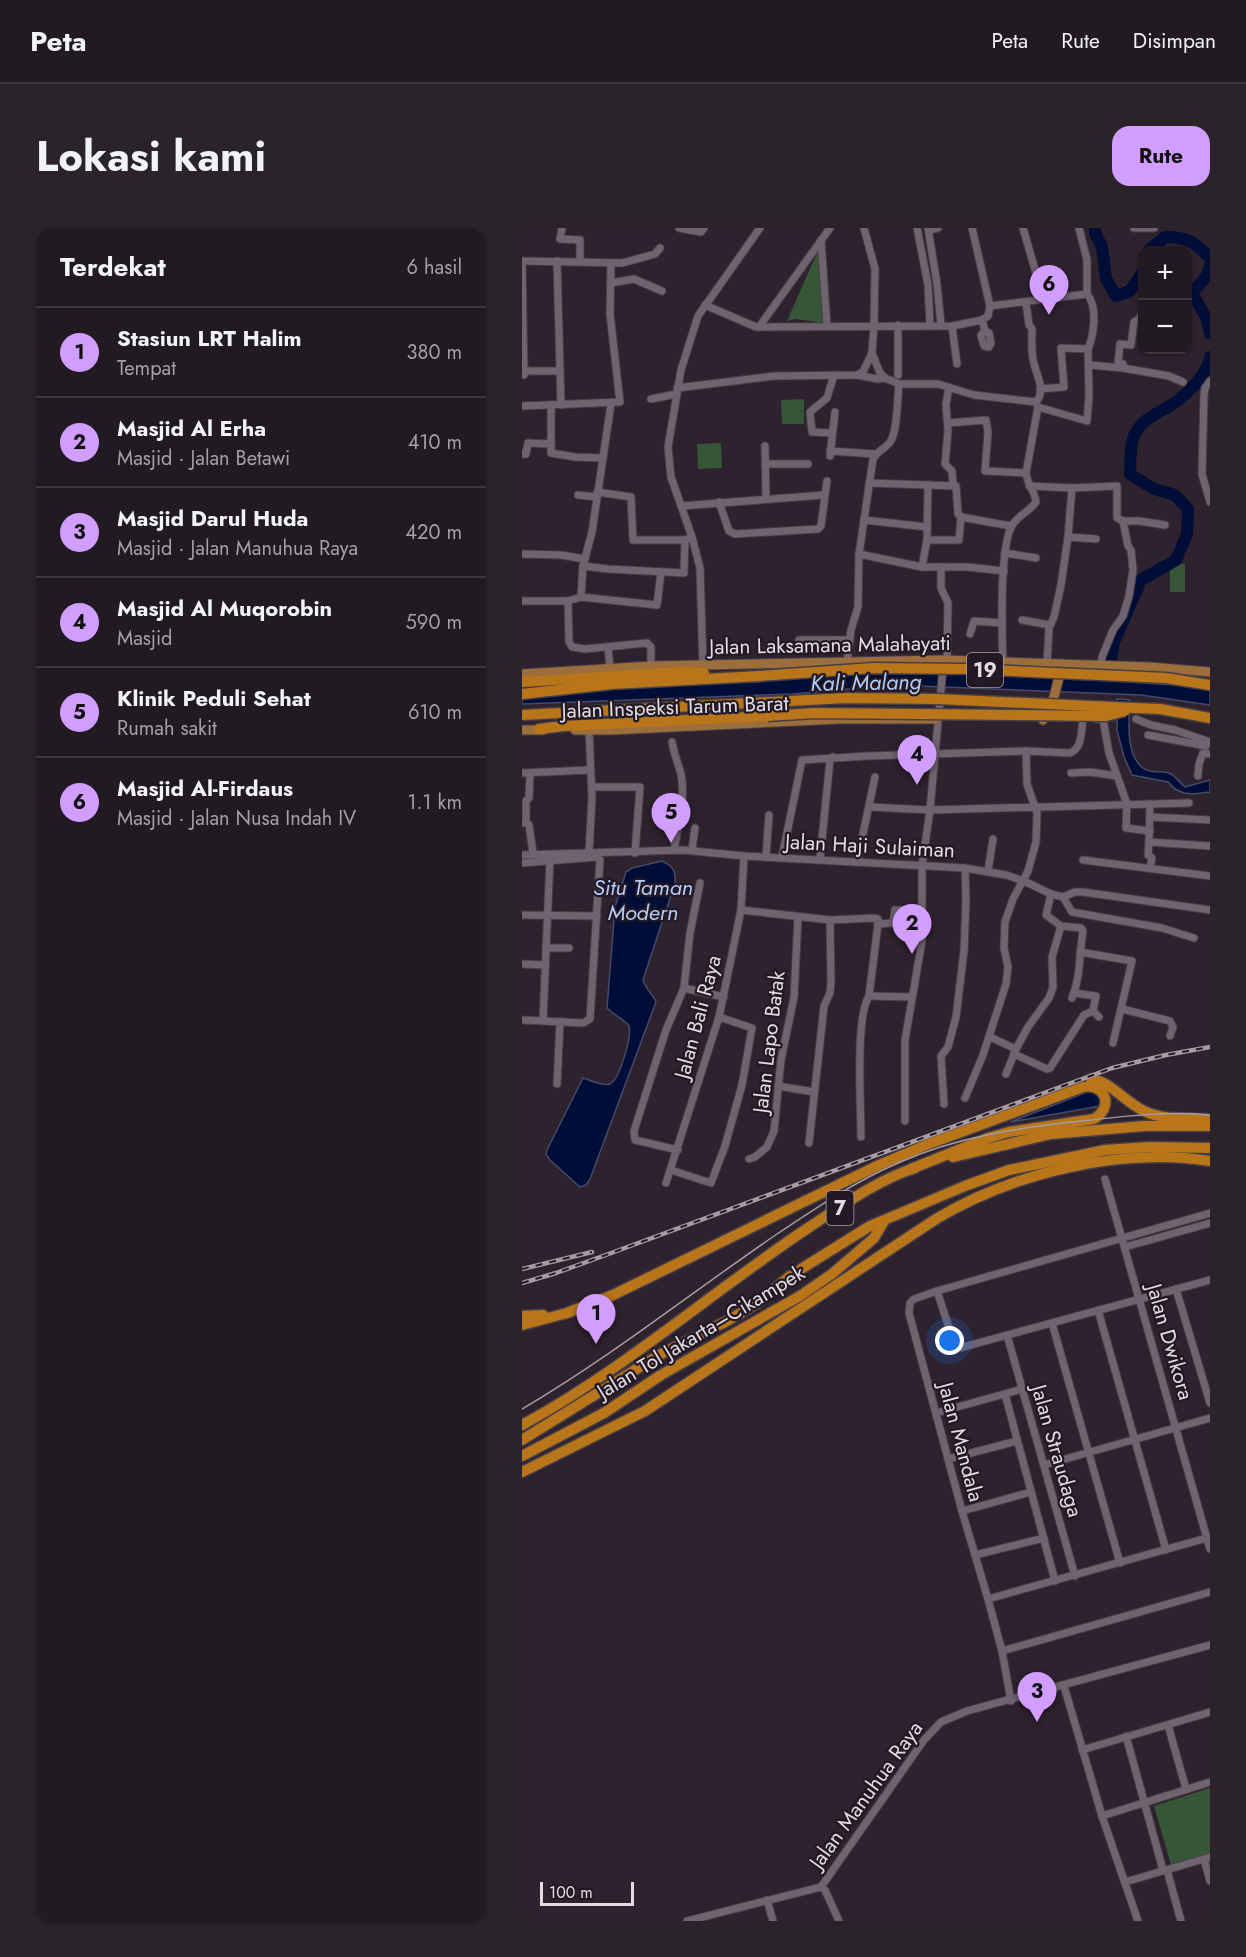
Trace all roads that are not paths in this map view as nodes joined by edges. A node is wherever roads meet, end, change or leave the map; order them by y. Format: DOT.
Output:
graph roads {
  1 [pos="562,228"];
  2 [pos="679,228"];
  3 [pos="704,228"];
  4 [pos="760,228"];
  5 [pos="830,228"];
  6 [pos="864,228"];
  7 [pos="917,228"];
  8 [pos="938,228"];
  9 [pos="972,228"];
  10 [pos="1023,228"];
  11 [pos="1079,228"];
  12 [pos="1134,228"];
  13 [pos="1154,228"];
  14 [pos="928,229"];
  15 [pos="821,240"];
  16 [pos="660,248"];
  17 [pos="522,261"];
  18 [pos="557,261"];
  19 [pos="580,261"];
  20 [pos="611,263"];
  21 [pos="1036,273"];
  22 [pos="611,283"];
  23 [pos="522,287"];
  24 [pos="662,291"];
  25 [pos="1088,293"];
  26 [pos="1026,303"];
  27 [pos="705,305"];
  28 [pos="990,306"];
  29 [pos="1138,320"];
  30 [pos="982,321"];
  31 [pos="874,325"];
  32 [pos="898,325"];
  33 [pos="930,325"];
  34 [pos="827,326"];
  35 [pos="941,326"];
  36 [pos="952,326"];
  37 [pos="759,327"];
  38 [pos="985,331"];
  39 [pos="1088,349"];
  40 [pos="872,353"];
  41 [pos="957,364"];
  42 [pos="1089,366"];
  43 [pos="1123,368"];
  44 [pos="560,370"];
  45 [pos="834,375"];
  46 [pos="857,375"];
  47 [pos="885,378"];
  48 [pos="898,380"];
  49 [pos="1210,381"];
  50 [pos="1183,382"];
  51 [pos="949,387"];
  52 [pos="1040,389"];
  53 [pos="676,391"];
  54 [pos="651,399"];
  55 [pos="611,404"];
  56 [pos="551,405"];
  57 [pos="561,405"];
  58 [pos="1037,405"];
  59 [pos="522,406"];
  60 [pos="835,412"];
  61 [pos="948,423"];
  62 [pos="832,433"];
  63 [pos="551,444"];
  64 [pos="765,446"];
  65 [pos="522,454"];
  66 [pos="875,454"];
  67 [pos="603,458"];
  68 [pos="765,464"];
  69 [pos="808,464"];
  70 [pos="1026,473"];
  71 [pos="827,481"];
  72 [pos="869,483"];
  73 [pos="928,485"];
  74 [pos="1029,486"];
  75 [pos="955,487"];
  76 [pos="1072,488"];
  77 [pos="596,494"];
  78 [pos="578,495"];
  79 [pos="824,495"];
  80 [pos="766,499"];
  81 [pos="719,502"];
  82 [pos="1210,502"];
  83 [pos="681,506"];
  84 [pos="962,518"];
  85 [pos="864,520"];
  86 [pos="1123,521"];
  87 [pos="1165,525"];
  88 [pos="1011,526"];
  89 [pos="927,527"];
  90 [pos="1068,537"];
  91 [pos="689,538"];
  92 [pos="1096,539"];
  93 [pos="927,540"];
  94 [pos="1005,553"];
  95 [pos="522,554"];
  96 [pos="859,554"];
  97 [pos="1036,558"];
  98 [pos="584,562"];
  99 [pos="922,567"];
  100 [pos="941,567"];
  101 [pos="1004,571"];
  102 [pos="661,572"];
  103 [pos="581,597"];
  104 [pos="522,601"];
  105 [pos="568,601"];
  106 [pos="1022,620"];
  107 [pos="1002,623"];
  108 [pos="1050,625"];
  109 [pos="970,634"];
  110 [pos="800,640"];
  111 [pos="850,640"];
  112 [pos="608,647"];
  113 [pos="945,660"];
  114 [pos="847,662"];
  115 [pos="1006,663"];
  116 [pos="1047,664"];
  117 [pos="651,666"];
  118 [pos="703,666"];
  119 [pos="1104,666"];
  120 [pos="610,669"];
  121 [pos="1061,671"];
  122 [pos="1210,672"];
  123 [pos="522,674"];
  124 [pos="760,676"];
  125 [pos="522,682"];
  126 [pos="1210,685"];
  127 [pos="522,694"];
  128 [pos="1135,713"];
  129 [pos="522,716"];
  130 [pos="1046,717"];
  131 [pos="1083,718"];
  132 [pos="1210,718"];
  133 [pos="936,719"];
  134 [pos="539,729"];
  135 [pos="522,730"];
  136 [pos="589,730"];
  137 [pos="1148,735"];
  138 [pos="672,742"];
  139 [pos="1208,747"];
  140 [pos="1026,751"];
  141 [pos="934,755"];
  142 [pos="833,757"];
  143 [pos="590,770"];
  144 [pos="1071,773"];
  145 [pos="526,774"];
  146 [pos="1117,776"];
  147 [pos="1198,776"];
  148 [pos="875,777"];
  149 [pos="591,787"];
  150 [pos="1189,803"];
  151 [pos="1127,804"];
  152 [pos="1150,804"];
  153 [pos="1035,806"];
  154 [pos="870,807"];
  155 [pos="930,810"];
  156 [pos="769,815"];
  157 [pos="1150,817"];
  158 [pos="1210,820"];
  159 [pos="524,822"];
  160 [pos="694,828"];
  161 [pos="1150,831"];
  162 [pos="993,839"];
  163 [pos="1149,842"];
  164 [pos="1210,846"];
  165 [pos="674,850"];
  166 [pos="692,850"];
  167 [pos="589,853"];
  168 [pos="635,853"];
  169 [pos="533,854"];
  170 [pos="522,855"];
  171 [pos="744,856"];
  172 [pos="766,857"];
  173 [pos="782,857"];
  174 [pos="550,859"];
  175 [pos="820,859"];
  176 [pos="1083,860"];
  177 [pos="522,862"];
  178 [pos="857,862"];
  179 [pos="922,866"];
  180 [pos="965,868"];
  181 [pos="1150,868"];
  182 [pos="988,871"];
  183 [pos="1210,876"];
  184 [pos="1024,881"];
  185 [pos="700,883"];
  186 [pos="1051,894"];
  187 [pos="1063,897"];
  188 [pos="741,910"];
  189 [pos="1210,910"];
  190 [pos="922,911"];
  191 [pos="522,915"];
  192 [pos="548,916"];
  193 [pos="597,916"];
  194 [pos="798,917"];
  195 [pos="830,920"];
  196 [pos="878,924"];
  197 [pos="1061,926"];
  198 [pos="1194,939"];
  199 [pos="546,948"];
  200 [pos="569,948"];
  201 [pos="1080,952"];
  202 [pos="522,964"];
  203 [pos="545,965"];
  204 [pos="684,988"];
  205 [pos="869,996"];
  206 [pos="724,997"];
  207 [pos="911,997"];
  208 [pos="1122,1009"];
  209 [pos="1093,1011"];
  210 [pos="719,1017"];
  211 [pos="1099,1017"];
  212 [pos="522,1020"];
  213 [pos="543,1020"];
  214 [pos="560,1022"];
  215 [pos="1170,1036"];
  216 [pos="990,1037"];
  217 [pos="1113,1043"];
  218 [pos="1015,1051"];
  219 [pos="1006,1074"];
  220 [pos="557,1084"];
  221 [pos="778,1086"];
  222 [pos="814,1092"];
  223 [pos="964,1098"];
  224 [pos="944,1104"];
  225 [pos="1210,1120"];
  226 [pos="904,1121"];
  227 [pos="1210,1126"];
  228 [pos="861,1137"];
  229 [pos="809,1143"];
  230 [pos="1210,1148"];
  231 [pos="678,1150"];
  232 [pos="749,1159"];
  233 [pos="1210,1161"];
  234 [pos="911,1169"];
  235 [pos="671,1170"];
  236 [pos="1106,1179"];
  237 [pos="666,1184"];
  238 [pos="1210,1213"];
  239 [pos="884,1221"];
  240 [pos="1210,1223"];
  241 [pos="1170,1225"];
  242 [pos="1172,1234"];
  243 [pos="1122,1237"];
  244 [pos="1125,1247"];
  245 [pos="801,1269"];
  246 [pos="790,1276"];
  247 [pos="1210,1280"];
  248 [pos="1176,1289"];
  249 [pos="937,1291"];
  250 [pos="1140,1298"];
  251 [pos="1098,1310"];
  252 [pos="522,1316"];
  253 [pos="1052,1323"];
  254 [pos="522,1325"];
  255 [pos="1007,1335"];
  256 [pos="1022,1389"];
  257 [pos="1005,1394"];
  258 [pos="1210,1403"];
  259 [pos="936,1413"];
  260 [pos="1210,1418"];
  261 [pos="522,1425"];
  262 [pos="1177,1427"];
  263 [pos="1134,1439"];
  264 [pos="522,1440"];
  265 [pos="1017,1441"];
  266 [pos="1089,1452"];
  267 [pos="522,1456"];
  268 [pos="948,1459"];
  269 [pos="1044,1465"];
  270 [pos="522,1472"];
  271 [pos="1031,1492"];
  272 [pos="962,1511"];
  273 [pos="1044,1538"];
  274 [pos="1209,1538"];
  275 [pos="1210,1549"];
  276 [pos="1166,1550"];
  277 [pos="975,1555"];
  278 [pos="1120,1563"];
  279 [pos="1075,1576"];
  280 [pos="1055,1581"];
  281 [pos="1210,1592"];
  282 [pos="988,1599"];
  283 [pos="1210,1645"];
  284 [pos="1002,1651"];
  285 [pos="1064,1686"];
  286 [pos="1011,1701"];
  287 [pos="1209,1715"];
  288 [pos="1168,1725"];
  289 [pos="1126,1736"];
  290 [pos="1082,1750"];
  291 [pos="1210,1782"];
  292 [pos="1186,1789"];
  293 [pos="1145,1802"];
  294 [pos="1102,1816"];
  295 [pos="1207,1858"];
  296 [pos="1165,1870"];
  297 [pos="1210,1881"];
  298 [pos="1125,1882"];
  299 [pos="821,1887"];
  300 [pos="767,1900"];
  301 [pos="687,1921"];
  302 [pos="773,1921"];
  303 [pos="839,1921"];
  304 [pos="1138,1921"];
  305 [pos="1181,1921"];
  1 -- 19 [label="street"];
  2 -- 3 [label="street"];
  4 -- 27 [label="street"];
  5 -- 15 [label="street"];
  6 -- 31 [label="street"];
  7 -- 33 [label="street"];
  8 -- 14 [label="street"];
  9 -- 28 [label="street"];
  10 -- 21 [label="street"];
  11 -- 25 [label="street"];
  12 -- 13 [label="street"];
  14 -- 35 [label="street"];
  15 -- 34 [label="street"];
  15 -- 37 [label="street"];
  16 -- 20 [label="street"];
  17 -- 18 [label="street"];
  17 -- 23 [label="street"];
  18 -- 19 [label="street"];
  18 -- 44 [label="street"];
  19 -- 20 [label="street"];
  20 -- 22 [label="street"];
  22 -- 24 [label="street"];
  22 -- 55 [label="street"];
  23 -- 44 [label="street"];
  25 -- 26 [label="street"];
  25 -- 39 [label="street"];
  26 -- 28 [label="street"];
  26 -- 52 [label="street"];
  27 -- 37 [label="street"];
  27 -- 53 [label="street"];
  28 -- 30 [label="street"];
  29 -- 43 [label="street"];
  30 -- 36 [label="street"];
  30 -- 38 [label="street"];
  31 -- 32 [label="street"];
  31 -- 34 [label="street"];
  31 -- 40 [label="street"];
  32 -- 33 [label="street"];
  32 -- 48 [label="street"];
  33 -- 35 [label="street"];
  34 -- 37 [label="street"];
  35 -- 36 [label="street"];
  36 -- 41 [label="street"];
  39 -- 42 [label="street"];
  39 -- 52 [label="street"];
  40 -- 46 [label="street"];
  40 -- 47 [label="street"];
  42 -- 43 [label="street"];
  42 -- 58 [label="street"];
  43 -- 50 [label="street"];
  44 -- 57 [label="street"];
  45 -- 46 [label="street"];
  45 -- 53 [label="street"];
  45 -- 62 [label="street"];
  46 -- 47 [label="street"];
  47 -- 48 [label="street"];
  48 -- 51 [label="street"];
  48 -- 66 [label="street"];
  49 -- 82 [label="street"];
  51 -- 58 [label="street"];
  51 -- 61 [label="street"];
  52 -- 58 [label="street"];
  53 -- 54 [label="street"];
  53 -- 83 [label="street"];
  55 -- 57 [label="street"];
  55 -- 67 [label="street"];
  56 -- 57 [label="street"];
  56 -- 59 [label="street"];
  56 -- 63 [label="street"];
  58 -- 70 [label="street"];
  60 -- 62 [label="street"];
  61 -- 70 [label="street"];
  61 -- 75 [label="street"];
  62 -- 66 [label="street"];
  63 -- 65 [label="street"];
  63 -- 67 [label="street"];
  64 -- 68 [label="street"];
  66 -- 72 [label="street"];
  67 -- 77 [label="street"];
  68 -- 69 [label="street"];
  68 -- 80 [label="street"];
  70 -- 74 [label="street"];
  71 -- 79 [label="street"];
  72 -- 73 [label="street"];
  72 -- 85 [label="street"];
  73 -- 75 [label="street"];
  73 -- 89 [label="street"];
  74 -- 76 [label="street"];
  74 -- 88 [label="street"];
  75 -- 84 [label="street"];
  76 -- 86 [label="street"];
  76 -- 90 [label="street"];
  77 -- 78 [label="street"];
  77 -- 91 [label="street"];
  77 -- 98 [label="street"];
  79 -- 80 [label="street"];
  79 -- 81 [label="street"];
  80 -- 81 [label="street"];
  81 -- 83 [label="street"];
  83 -- 91 [label="street"];
  84 -- 88 [label="street"];
  84 -- 93 [label="street"];
  85 -- 89 [label="street"];
  85 -- 96 [label="street"];
  86 -- 87 [label="street"];
  86 -- 119 [label="street"];
  88 -- 94 [label="street"];
  89 -- 93 [label="street"];
  90 -- 92 [label="street"];
  90 -- 108 [label="street"];
  91 -- 102 [label="street"];
  91 -- 118 [label="street"];
  93 -- 99 [label="street"];
  94 -- 97 [label="street"];
  94 -- 101 [label="street"];
  95 -- 98 [label="street"];
  96 -- 99 [label="street"];
  96 -- 111 [label="street"];
  98 -- 102 [label="street"];
  98 -- 103 [label="street"];
  99 -- 100 [label="street"];
  100 -- 101 [label="street"];
  100 -- 113 [label="street"];
  101 -- 107 [label="street"];
  102 -- 103 [label="street"];
  103 -- 105 [label="street"];
  104 -- 105 [label="street"];
  105 -- 112 [label="street"];
  106 -- 108 [label="street"];
  107 -- 109 [label="street"];
  107 -- 115 [label="street"];
  108 -- 116 [label="street"];
  110 -- 111 [label="street"];
  111 -- 114 [label="street"];
  112 -- 117 [label="street"];
  112 -- 120 [label="street"];
  113 -- 114 [label="main road, Jalan Laksamana Malahayati"];
  113 -- 115 [label="main road, Jalan Laksamana Malahayati"];
  113 -- 133 [label="street"];
  114 -- 118 [label="main road, Jalan Laksamana Malahayati"];
  115 -- 116 [label="main road, Jalan Laksamana Malahayati"];
  115 -- 121 [label="main road"];
  116 -- 119 [label="main road, Jalan Laksamana Malahayati"];
  117 -- 118 [label="main road, Jalan Laksamana Malahayati"];
  117 -- 120 [label="main road, Jalan Laksamana Malahayati"];
  119 -- 121 [label="main road"];
  119 -- 122 [label="main road, Jalan Laksamana Malahayati"];
  120 -- 123 [label="main road, Jalan Laksamana Malahayati"];
  121 -- 130 [label="main road, bridge"];
  124 -- 125 [label="highway"];
  124 -- 126 [label="highway, 19, bridge"];
  124 -- 127 [label="highway, 19"];
  128 -- 129 [label="highway, 19, bridge"];
  128 -- 132 [label="highway, 19"];
  128 -- 134 [label="highway, bridge"];
  128 -- 139 [label="street"];
  130 -- 131 [label="street"];
  130 -- 133 [label="main road, Jalan Inspeksi Tarum Barat"];
  131 -- 140 [label="street"];
  131 -- 146 [label="street"];
  133 -- 136 [label="main road, Jalan Inspeksi Tarum Barat"];
  133 -- 141 [label="street"];
  134 -- 135 [label="main road, Jalan Inspeksi Tarum Barat"];
  134 -- 136 [label="main road, Jalan Inspeksi Tarum Barat"];
  136 -- 143 [label="street"];
  137 -- 139 [label="street"];
  138 -- 165 [label="street"];
  139 -- 147 [label="street"];
  140 -- 141 [label="street"];
  140 -- 153 [label="street"];
  141 -- 142 [label="street"];
  141 -- 155 [label="street"];
  142 -- 173 [label="street"];
  142 -- 175 [label="street"];
  143 -- 145 [label="street"];
  143 -- 149 [label="street"];
  144 -- 146 [label="street"];
  145 -- 159 [label="street"];
  146 -- 151 [label="street"];
  148 -- 154 [label="street"];
  149 -- 167 [label="street"];
  149 -- 168 [label="street"];
  150 -- 152 [label="street"];
  151 -- 152 [label="street"];
  151 -- 153 [label="street"];
  151 -- 161 [label="street"];
  152 -- 157 [label="street"];
  153 -- 155 [label="street"];
  153 -- 184 [label="street"];
  154 -- 155 [label="street"];
  154 -- 178 [label="street"];
  155 -- 179 [label="street"];
  156 -- 172 [label="street"];
  157 -- 158 [label="street"];
  157 -- 161 [label="street"];
  159 -- 169 [label="street"];
  160 -- 166 [label="street"];
  161 -- 163 [label="street"];
  162 -- 182 [label="street"];
  163 -- 164 [label="street"];
  163 -- 181 [label="street"];
  165 -- 166 [label="street, Jalan Haji Sulaiman"];
  165 -- 168 [label="street, Jalan Haji Sulaiman"];
  166 -- 171 [label="street, Jalan Haji Sulaiman"];
  167 -- 168 [label="street, Jalan Haji Sulaiman"];
  167 -- 169 [label="street, Jalan Haji Sulaiman"];
  169 -- 170 [label="street, Jalan Haji Sulaiman"];
  171 -- 172 [label="street, Jalan Haji Sulaiman"];
  171 -- 188 [label="street, Jalan Bali Raya"];
  172 -- 173 [label="street, Jalan Haji Sulaiman"];
  173 -- 175 [label="street, Jalan Haji Sulaiman"];
  174 -- 177 [label="street"];
  174 -- 192 [label="street"];
  174 -- 193 [label="street"];
  175 -- 178 [label="street, Jalan Haji Sulaiman"];
  176 -- 181 [label="street"];
  178 -- 179 [label="street, Jalan Haji Sulaiman"];
  179 -- 180 [label="street, Jalan Haji Sulaiman"];
  179 -- 190 [label="street"];
  180 -- 182 [label="street, Jalan Haji Sulaiman"];
  180 -- 224 [label="street"];
  181 -- 183 [label="street"];
  182 -- 184 [label="street, Jalan Haji Sulaiman"];
  184 -- 186 [label="street, Jalan Haji Sulaiman"];
  184 -- 216 [label="street"];
  185 -- 204 [label="street"];
  186 -- 187 [label="street, Jalan Haji Sulaiman"];
  186 -- 197 [label="street"];
  187 -- 189 [label="street, Jalan Haji Sulaiman"];
  187 -- 198 [label="street"];
  188 -- 194 [label="street"];
  188 -- 206 [label="street, Jalan Bali Raya"];
  190 -- 196 [label="street"];
  190 -- 207 [label="street"];
  191 -- 192 [label="street"];
  192 -- 193 [label="street"];
  192 -- 199 [label="street"];
  193 -- 214 [label="street"];
  194 -- 195 [label="street"];
  194 -- 221 [label="street, Jalan Lapo Batak"];
  195 -- 196 [label="street"];
  195 -- 222 [label="street"];
  196 -- 205 [label="street"];
  197 -- 201 [label="street"];
  197 -- 218 [label="street"];
  199 -- 200 [label="street"];
  199 -- 203 [label="street"];
  201 -- 208 [label="street"];
  201 -- 209 [label="street"];
  202 -- 203 [label="street"];
  203 -- 213 [label="street"];
  204 -- 206 [label="street"];
  204 -- 231 [label="street"];
  205 -- 207 [label="street"];
  205 -- 228 [label="street"];
  206 -- 210 [label="street, Jalan Bali Raya"];
  207 -- 226 [label="street"];
  208 -- 215 [label="street"];
  208 -- 217 [label="street"];
  209 -- 211 [label="street"];
  209 -- 218 [label="street"];
  210 -- 231 [label="street, Jalan Bali Raya"];
  210 -- 235 [label="street"];
  212 -- 213 [label="street"];
  213 -- 214 [label="street"];
  214 -- 220 [label="street"];
  216 -- 218 [label="street"];
  216 -- 223 [label="street"];
  218 -- 219 [label="street"];
  221 -- 222 [label="street"];
  221 -- 232 [label="street, Jalan Lapo Batak"];
  222 -- 229 [label="street"];
  225 -- 252 [label="highway"];
  227 -- 234 [label="highway, Jalan Tol Jakarta–Cikampek / 7"];
  230 -- 239 [label="highway, Jalan Tol Jakarta–Cikampek / 7"];
  231 -- 235 [label="street, Jalan Bali Raya"];
  233 -- 270 [label="highway"];
  234 -- 254 [label="highway"];
  234 -- 261 [label="highway, Jalan Tol Jakarta–Cikampek / 7"];
  235 -- 237 [label="street, Jalan Bali Raya"];
  236 -- 243 [label="street, Jalan Dwikora"];
  238 -- 241 [label="street, Jalan Mandala"];
  239 -- 245 [label="highway, Jalan Tol Jakarta–Cikampek / 7"];
  239 -- 267 [label="highway, Jalan Tol Jakarta–Cikampek / 7"];
  240 -- 242 [label="street"];
  241 -- 242 [label="street"];
  241 -- 243 [label="street, Jalan Mandala"];
  242 -- 244 [label="street"];
  243 -- 244 [label="street, Jalan Dwikora"];
  243 -- 249 [label="street, Jalan Mandala"];
  244 -- 250 [label="street, Jalan Dwikora"];
  246 -- 264 [label="highway, Jalan Tol Jakarta–Cikampek"];
  247 -- 248 [label="street"];
  248 -- 250 [label="street"];
  248 -- 258 [label="street"];
  249 -- 255 [label="street"];
  249 -- 259 [label="street, Jalan Mandala"];
  250 -- 251 [label="street"];
  250 -- 262 [label="street, Jalan Dwikora"];
  251 -- 253 [label="street"];
  251 -- 263 [label="street"];
  253 -- 255 [label="street"];
  253 -- 266 [label="street"];
  255 -- 256 [label="street, Jalan Straudaga"];
  256 -- 257 [label="street"];
  256 -- 269 [label="street, Jalan Straudaga"];
  257 -- 259 [label="street"];
  257 -- 265 [label="street"];
  259 -- 268 [label="street, Jalan Mandala"];
  260 -- 262 [label="street"];
  262 -- 263 [label="street"];
  262 -- 274 [label="street, Jalan Dwikora"];
  263 -- 266 [label="street"];
  263 -- 276 [label="street"];
  265 -- 268 [label="street"];
  265 -- 271 [label="street"];
  266 -- 269 [label="street"];
  266 -- 278 [label="street"];
  268 -- 272 [label="street, Jalan Mandala"];
  269 -- 279 [label="street, Jalan Straudaga"];
  271 -- 272 [label="street"];
  271 -- 273 [label="street"];
  272 -- 277 [label="street, Jalan Mandala"];
  273 -- 277 [label="street"];
  273 -- 280 [label="street"];
  274 -- 275 [label="street, Jalan Dwikora"];
  274 -- 276 [label="street"];
  276 -- 278 [label="street"];
  277 -- 282 [label="street, Jalan Mandala"];
  278 -- 279 [label="street"];
  279 -- 280 [label="street"];
  280 -- 282 [label="street"];
  281 -- 284 [label="street"];
  282 -- 284 [label="street, Jalan Mandala"];
  283 -- 285 [label="street, Jalan Manuhua Raya"];
  284 -- 286 [label="street, Jalan Mandala"];
  285 -- 286 [label="street, Jalan Manuhua Raya"];
  285 -- 290 [label="street"];
  286 -- 299 [label="street, Jalan Manuhua Raya"];
  287 -- 288 [label="street"];
  288 -- 289 [label="street"];
  288 -- 292 [label="street"];
  289 -- 290 [label="street"];
  289 -- 293 [label="street"];
  290 -- 294 [label="street"];
  291 -- 292 [label="street"];
  292 -- 293 [label="street"];
  293 -- 294 [label="street"];
  293 -- 296 [label="street"];
  294 -- 298 [label="street"];
  295 -- 296 [label="street"];
  295 -- 297 [label="street"];
  296 -- 298 [label="street"];
  296 -- 305 [label="street"];
  298 -- 304 [label="street"];
  299 -- 300 [label="street, Jalan Manuhua Raya"];
  299 -- 303 [label="street"];
  300 -- 301 [label="street, Jalan Manuhua Raya"];
  300 -- 302 [label="street"];
}
